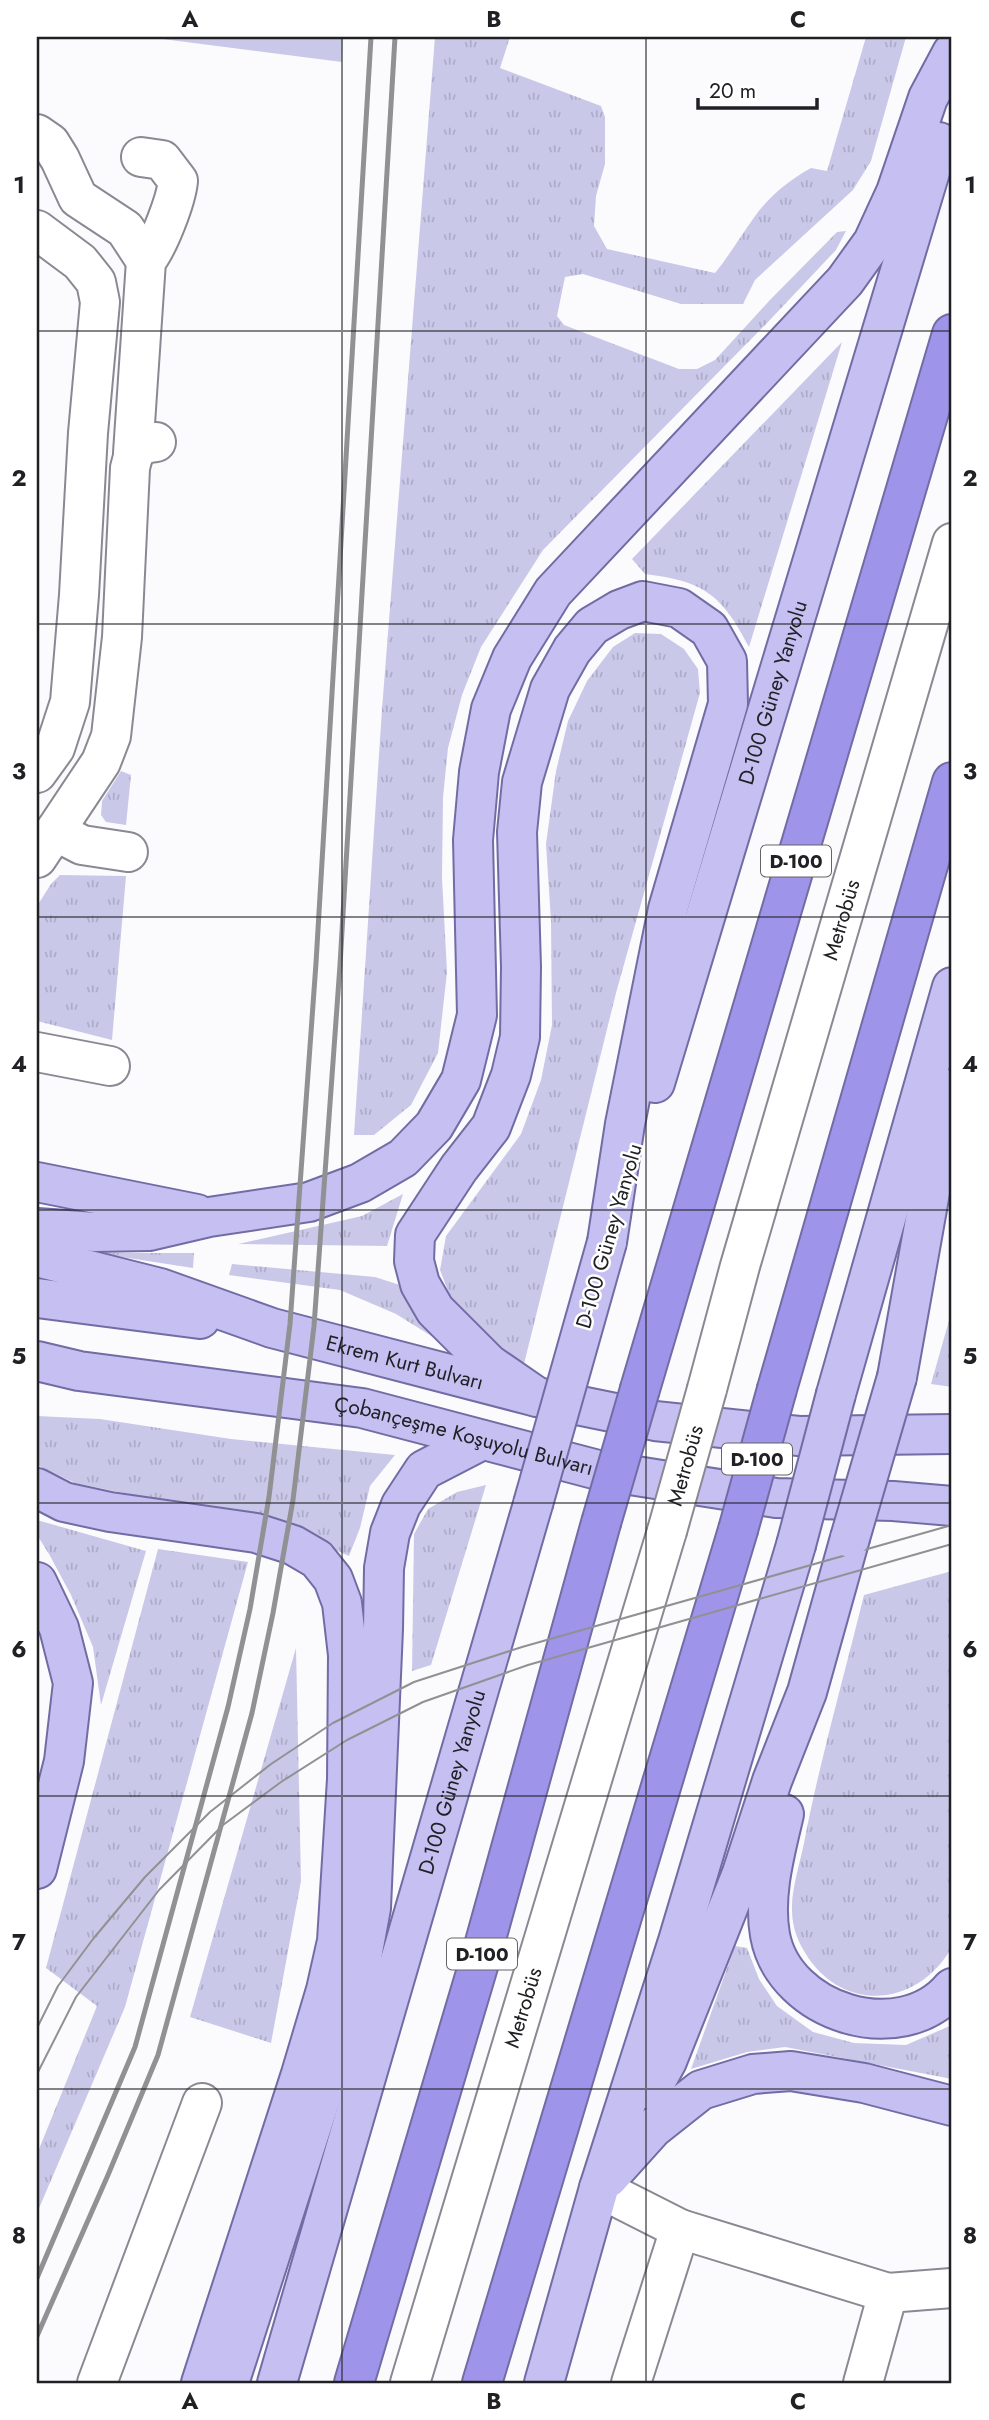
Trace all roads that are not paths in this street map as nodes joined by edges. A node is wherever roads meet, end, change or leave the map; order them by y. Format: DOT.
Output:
graph roads {
  1 [pos="952,52"];
  2 [pos="952,92"];
  3 [pos="37,134"];
  4 [pos="141,157"];
  5 [pos="37,230"];
  6 [pos="146,261"];
  7 [pos="952,334"];
  8 [pos="952,543"];
  9 [pos="37,773"];
  10 [pos="952,782"];
  11 [pos="46,845"];
  12 [pos="128,852"];
  13 [pos="952,987"];
  14 [pos="37,1052"];
  15 [pos="110,1066"];
  16 [pos="952,1089"];
  17 [pos="37,1182"];
  18 [pos="952,1215"];
  19 [pos="209,1217"];
  20 [pos="37,1228"];
  21 [pos="607,1242"];
  22 [pos="37,1257"];
  23 [pos="37,1298"];
  24 [pos="272,1328"];
  25 [pos="37,1361"];
  26 [pos="79,1371"];
  27 [pos="37,1374"];
  28 [pos="897,1377"];
  29 [pos="537,1397"];
  30 [pos="952,1434"];
  31 [pos="482,1440"];
  32 [pos="37,1488"];
  33 [pos="892,1501"];
  34 [pos="952,1506"];
  35 [pos="952,1519"];
  36 [pos="37,1582"];
  37 [pos="49,1642"];
  38 [pos="807,1692"];
  39 [pos="37,1869"];
  40 [pos="952,1988"];
  41 [pos="202,2103"];
  42 [pos="952,2106"];
  43 [pos="599,2188"];
  44 [pos="680,2229"];
  45 [pos="952,2288"];
  46 [pos="888,2293"];
  47 [pos="97,2383"];
  48 [pos="201,2383"];
  49 [pos="229,2383"];
  50 [pos="277,2383"];
  51 [pos="354,2383"];
  52 [pos="410,2383"];
  53 [pos="482,2383"];
  54 [pos="544,2383"];
  55 [pos="631,2383"];
  56 [pos="863,2383"];
  1 -- 19 [label="main road"];
  2 -- 21 [label="main road, D-100 Güney Yanyolu"];
  3 -- 6 [label="lane"];
  4 -- 6 [label="lane"];
  5 -- 9 [label="lane"];
  6 -- 11 [label="lane"];
  7 -- 51 [label="highway, D-100, bridge"];
  8 -- 52 [label="lane, Metrobüs, bridge"];
  10 -- 53 [label="highway, D-100, bridge"];
  11 -- 12 [label="lane"];
  13 -- 43 [label="main road, bridge"];
  14 -- 15 [label="lane"];
  16 -- 28 [label="main road"];
  17 -- 19 [label="main road"];
  18 -- 28 [label="main road"];
  19 -- 20 [label="main road"];
  21 -- 29 [label="main road"];
  21 -- 50 [label="main road, D-100 Güney Yanyolu, bridge"];
  22 -- 24 [label="main road"];
  23 -- 24 [label="main road"];
  24 -- 29 [label="main road, Ekrem Kurt Bulvarı"];
  25 -- 26 [label="main road, Çobançeşme Koşuyolu Bulvarı"];
  26 -- 27 [label="main road"];
  26 -- 31 [label="main road, Çobançeşme Koşuyolu Bulvarı"];
  28 -- 38 [label="main road, bridge"];
  29 -- 30 [label="main road, Ekrem Kurt Bulvarı"];
  31 -- 33 [label="main road, Çobançeşme Koşuyolu Bulvarı"];
  31 -- 49 [label="main road"];
  32 -- 48 [label="main road"];
  33 -- 34 [label="main road"];
  33 -- 35 [label="main road"];
  36 -- 37 [label="main road"];
  37 -- 39 [label="main road"];
  38 -- 40 [label="main road"];
  38 -- 43 [label="main road"];
  41 -- 47 [label="lane"];
  42 -- 43 [label="main road"];
  43 -- 44 [label="lane"];
  43 -- 54 [label="main road"];
  44 -- 46 [label="lane"];
  44 -- 55 [label="lane"];
  45 -- 46 [label="lane"];
  46 -- 56 [label="lane"];
}
